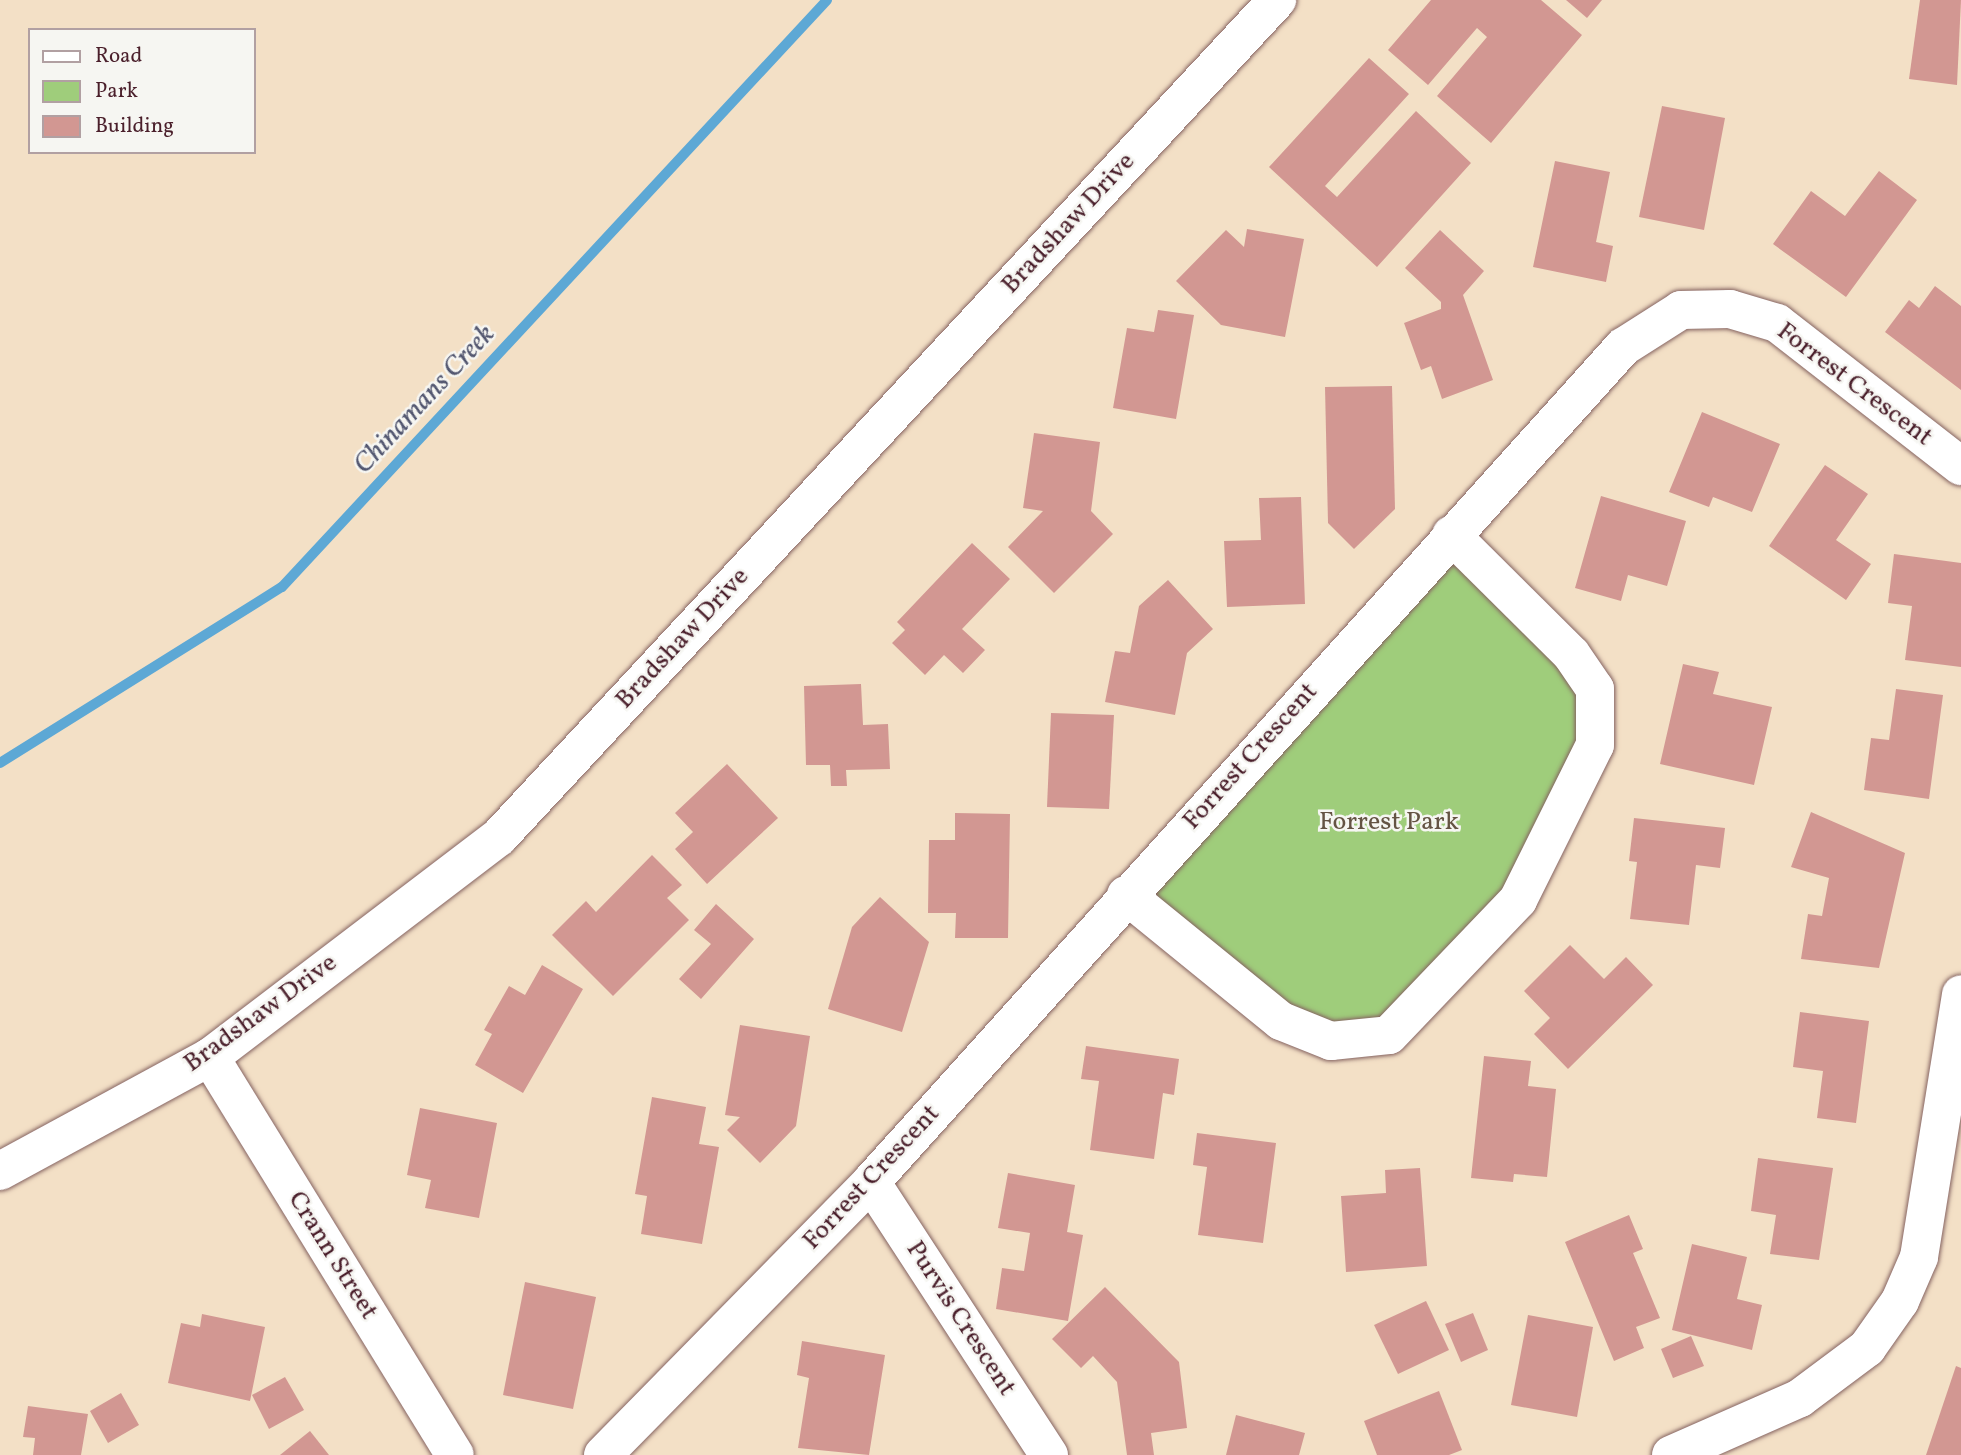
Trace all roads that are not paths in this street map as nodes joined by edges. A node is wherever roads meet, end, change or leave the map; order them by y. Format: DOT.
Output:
graph roads {
  1 [pos="1277,0"];
  2 [pos="1961,466"];
  3 [pos="1451,535"];
  4 [pos="1126,895"];
  5 [pos="1961,994"];
  6 [pos="209,1057"];
  7 [pos="0,1171"];
  8 [pos="871,1182"];
  9 [pos="455,1455"];
  10 [pos="603,1455"];
  11 [pos="1049,1455"];
  12 [pos="1671,1455"];
  1 -- 6 [label="street, Bradshaw Drive"];
  2 -- 3 [label="street, Forrest Crescent"];
  3 -- 4 [label="street, Forrest Crescent"];
  3 -- 4 [label="street"];
  4 -- 8 [label="street, Forrest Crescent"];
  5 -- 12 [label="street"];
  6 -- 7 [label="street, Bradshaw Drive"];
  6 -- 9 [label="street, Crann Street"];
  8 -- 10 [label="street, Forrest Crescent"];
  8 -- 11 [label="street, Purvis Crescent"];
}
